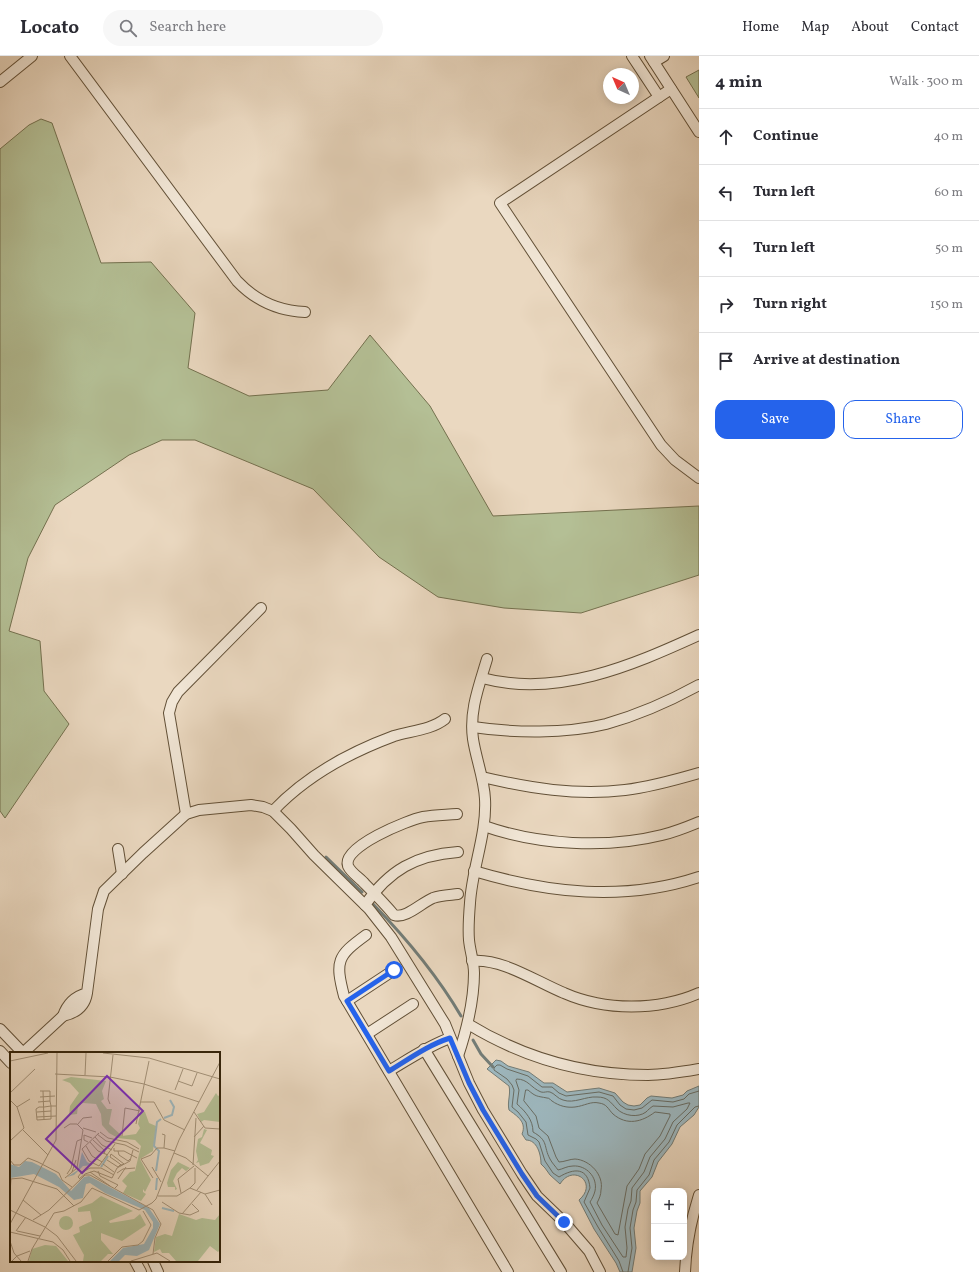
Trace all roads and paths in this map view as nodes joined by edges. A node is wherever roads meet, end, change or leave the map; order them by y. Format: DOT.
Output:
graph roads {
  1 [pos="32,56"];
  2 [pos="70,56"];
  3 [pos="632,56"];
  4 [pos="664,56"];
  5 [pos="652,59"];
  6 [pos="0,82"];
  7 [pos="671,89"];
  8 [pos="659,97"];
  9 [pos="699,132"];
  10 [pos="305,312"];
  11 [pos="699,478"];
  12 [pos="261,608"];
  13 [pos="699,635"];
  14 [pos="487,659"];
  15 [pos="482,678"];
  16 [pos="699,685"];
  17 [pos="445,719"];
  18 [pos="472,727"];
  19 [pos="699,773"];
  20 [pos="482,777"];
  21 [pos="273,811"];
  22 [pos="186,814"];
  23 [pos="457,814"];
  24 [pos="699,822"];
  25 [pos="484,826"];
  26 [pos="118,850"];
  27 [pos="458,852"];
  28 [pos="474,871"];
  29 [pos="122,874"];
  30 [pos="699,877"];
  31 [pos="374,892"];
  32 [pos="458,894"];
  33 [pos="365,905"];
  34 [pos="366,935"];
  35 [pos="472,961"];
  36 [pos="394,970"];
  37 [pos="699,993"];
  38 [pos="347,1001"];
  39 [pos="413,1004"];
  40 [pos="468,1024"];
  41 [pos="0,1029"];
  42 [pos="367,1034"];
  43 [pos="450,1038"];
  44 [pos="424,1049"];
  45 [pos="0,1051"];
  46 [pos="22,1052"];
  47 [pos="24,1052"];
  48 [pos="458,1056"];
  49 [pos="10,1062"];
  50 [pos="699,1069"];
  51 [pos="389,1071"];
  52 [pos="699,1195"];
  53 [pos="136,1262"];
  54 [pos="153,1262"];
  55 [pos="141,1272"];
  56 [pos="158,1272"];
  57 [pos="508,1272"];
  58 [pos="561,1272"];
  59 [pos="600,1272"];
  60 [pos="685,1272"];
  1 -- 6 [label="street"];
  2 -- 10 [label="street"];
  3 -- 8 [label="street"];
  4 -- 5 [label="street"];
  5 -- 7 [label="street"];
  7 -- 8 [label="street"];
  7 -- 9 [label="street"];
  8 -- 11 [label="street"];
  12 -- 22 [label="street"];
  13 -- 15 [label="street"];
  14 -- 15 [label="street"];
  15 -- 18 [label="street"];
  16 -- 18 [label="street"];
  17 -- 21 [label="street"];
  18 -- 20 [label="street"];
  19 -- 20 [label="street"];
  20 -- 25 [label="street"];
  21 -- 22 [label="street"];
  21 -- 33 [label="street"];
  22 -- 29 [label="street"];
  23 -- 31 [label="street"];
  24 -- 25 [label="street"];
  25 -- 28 [label="street"];
  26 -- 29 [label="street"];
  27 -- 31 [label="street"];
  28 -- 30 [label="street"];
  28 -- 35 [label="street"];
  29 -- 47 [label="street"];
  31 -- 32 [label="street"];
  31 -- 33 [label="street"];
  33 -- 43 [label="street"];
  34 -- 38 [label="street"];
  35 -- 37 [label="street"];
  35 -- 40 [label="street"];
  36 -- 38 [label="street"];
  38 -- 42 [label="street"];
  39 -- 42 [label="street"];
  40 -- 48 [label="street"];
  40 -- 50 [label="street"];
  41 -- 46 [label="street"];
  42 -- 51 [label="street"];
  43 -- 44 [label="street"];
  43 -- 48 [label="street"];
  44 -- 51 [label="street"];
  44 -- 58 [label="street"];
  45 -- 49 [label="street"];
  48 -- 59 [label="street"];
  51 -- 57 [label="street"];
  52 -- 60 [label="street"];
  53 -- 55 [label="street"];
  54 -- 56 [label="street"];
}
